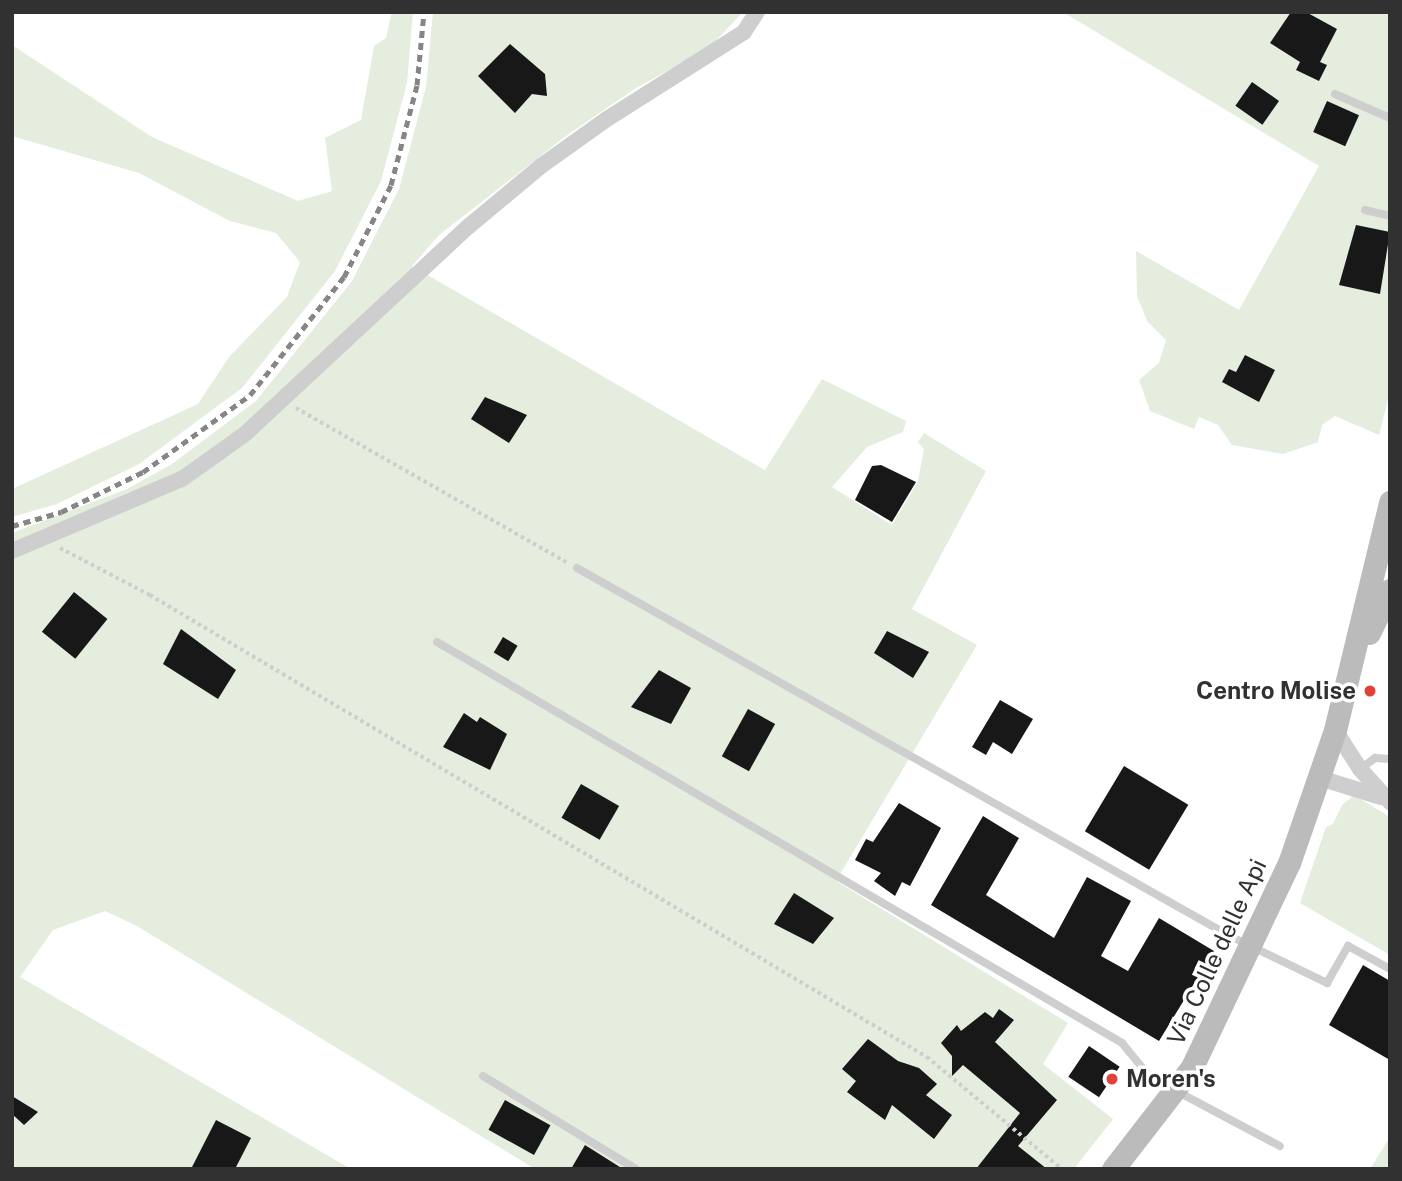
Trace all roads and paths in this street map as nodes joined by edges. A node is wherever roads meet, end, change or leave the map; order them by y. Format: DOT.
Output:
graph roads {
  1 [pos="757,12"];
  2 [pos="1335,94"];
  3 [pos="1390,118"];
  4 [pos="1365,210"];
  5 [pos="1390,216"];
  6 [pos="285,402"];
  7 [pos="1390,485"];
  8 [pos="1390,496"];
  9 [pos="1390,502"];
  10 [pos="44,540"];
  11 [pos="12,551"];
  12 [pos="577,568"];
  13 [pos="1390,590"];
  14 [pos="437,642"];
  15 [pos="1352,667"];
  16 [pos="1335,730"];
  17 [pos="1390,759"];
  18 [pos="1360,769"];
  19 [pos="1320,778"];
  20 [pos="1386,800"];
  21 [pos="1254,946"];
  22 [pos="1390,970"];
  23 [pos="483,1076"];
  24 [pos="1174,1090"];
  25 [pos="1280,1146"];
  26 [pos="636,1169"];
  27 [pos="1062,1169"];
  28 [pos="1113,1169"];
  1 -- 6 [label="street"];
  2 -- 3 [label="lane"];
  4 -- 5 [label="lane"];
  6 -- 10 [label="street"];
  6 -- 12 [label="path"];
  7 -- 8 [label="main road"];
  9 -- 15 [label="main road, Via Colle delle Api"];
  10 -- 11 [label="street"];
  10 -- 27 [label="path"];
  12 -- 21 [label="lane"];
  13 -- 15 [label="main road, Via Colle delle Api"];
  14 -- 24 [label="lane"];
  15 -- 16 [label="main road, Via Colle delle Api"];
  16 -- 18 [label="street"];
  16 -- 19 [label="main road, Via Colle delle Api"];
  17 -- 18 [label="lane"];
  18 -- 20 [label="street"];
  19 -- 20 [label="street"];
  19 -- 21 [label="main road, Via Colle delle Api"];
  21 -- 22 [label="lane"];
  21 -- 24 [label="main road, Via Colle delle Api"];
  23 -- 26 [label="lane"];
  24 -- 25 [label="lane"];
  24 -- 28 [label="main road, Via Colle delle Api"];
}
